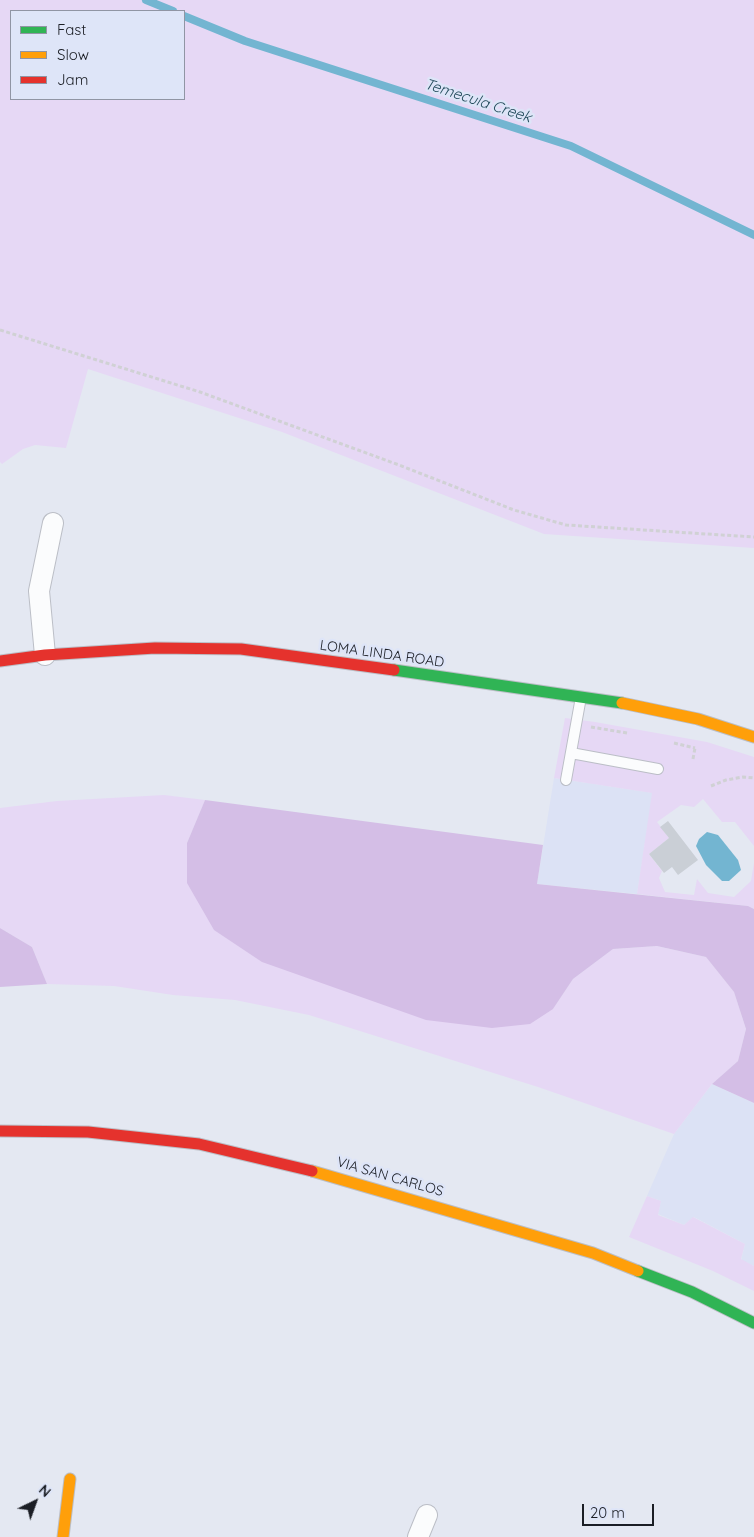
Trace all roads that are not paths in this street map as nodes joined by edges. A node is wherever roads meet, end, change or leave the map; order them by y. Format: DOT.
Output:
graph roads {
  1 [pos="53,523"];
  2 [pos="45,655"];
  3 [pos="0,661"];
  4 [pos="581,696"];
  5 [pos="754,736"];
  6 [pos="571,753"];
  7 [pos="658,769"];
  8 [pos="566,780"];
  9 [pos="0,1131"];
  10 [pos="754,1323"];
  11 [pos="70,1479"];
  12 [pos="427,1515"];
  13 [pos="62,1537"];
  14 [pos="418,1537"];
  1 -- 2 [label="street"];
  2 -- 3 [label="street, LOMA LINDA ROAD"];
  2 -- 4 [label="street, LOMA LINDA ROAD"];
  4 -- 5 [label="street, LOMA LINDA ROAD"];
  4 -- 6 [label="lane"];
  6 -- 7 [label="lane"];
  6 -- 8 [label="lane"];
  9 -- 10 [label="street, VIA SAN CARLOS"];
  11 -- 13 [label="street"];
  12 -- 14 [label="street"];
}
